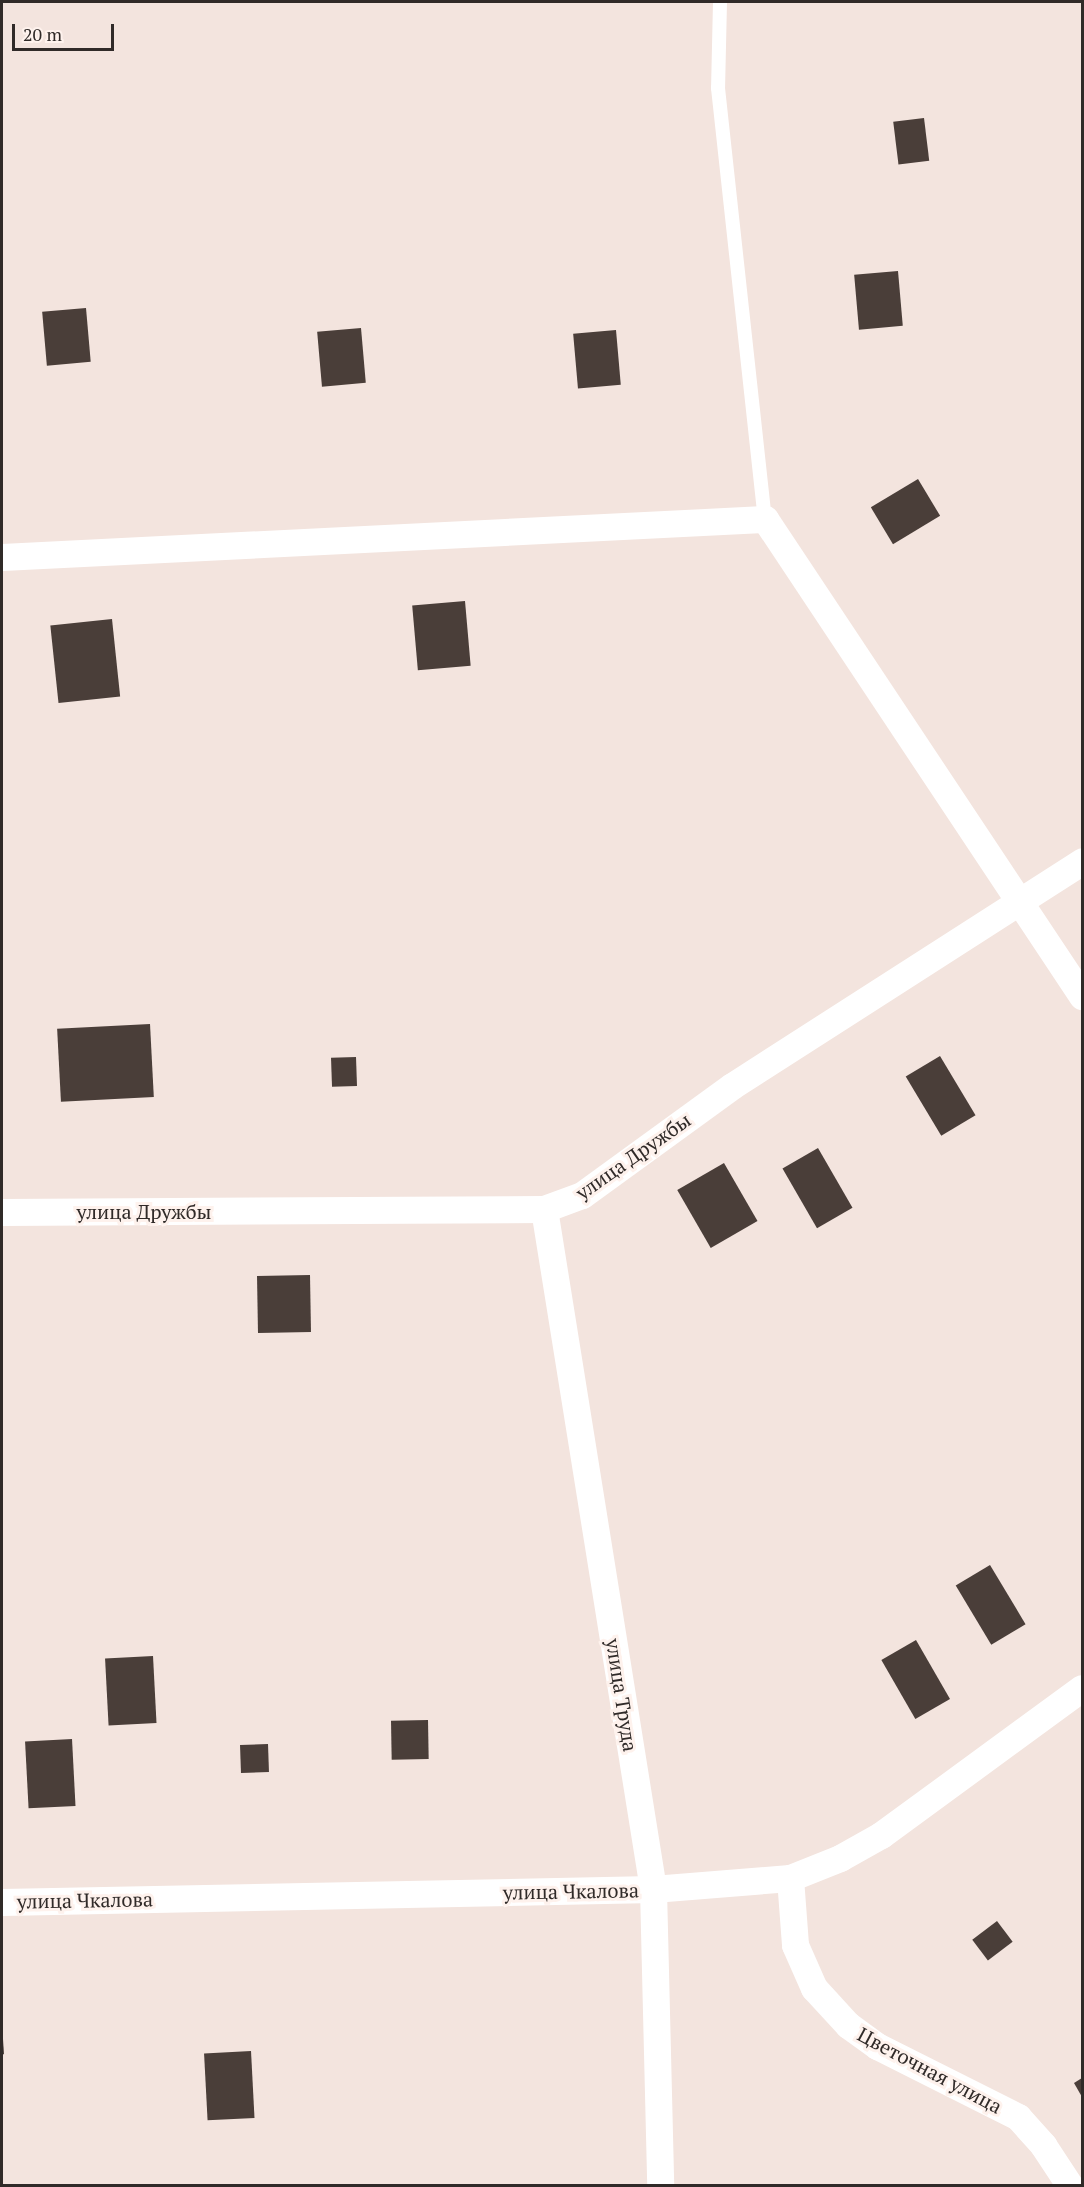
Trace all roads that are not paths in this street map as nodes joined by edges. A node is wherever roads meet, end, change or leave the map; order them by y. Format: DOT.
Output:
graph roads {
  1 [pos="720,2"];
  2 [pos="765,519"];
  3 [pos="2,557"];
  4 [pos="1083,861"];
  5 [pos="1016,900"];
  6 [pos="1083,996"];
  7 [pos="544,1209"];
  8 [pos="2,1212"];
  9 [pos="1083,1688"];
  10 [pos="790,1878"];
  11 [pos="653,1889"];
  12 [pos="2,1902"];
  13 [pos="660,2186"];
  14 [pos="1071,2186"];
  1 -- 2 [label="lane"];
  2 -- 3 [label="street"];
  2 -- 5 [label="street"];
  4 -- 5 [label="street, улица Дружбы"];
  5 -- 6 [label="street"];
  5 -- 7 [label="street, улица Дружбы"];
  7 -- 8 [label="street, улица Дружбы"];
  7 -- 11 [label="street, улица Труда"];
  9 -- 10 [label="street, улица Чкалова"];
  10 -- 11 [label="street, улица Чкалова"];
  10 -- 14 [label="street, Цветочная улица"];
  11 -- 12 [label="street, улица Чкалова"];
  11 -- 13 [label="street, улица Труда"];
}
